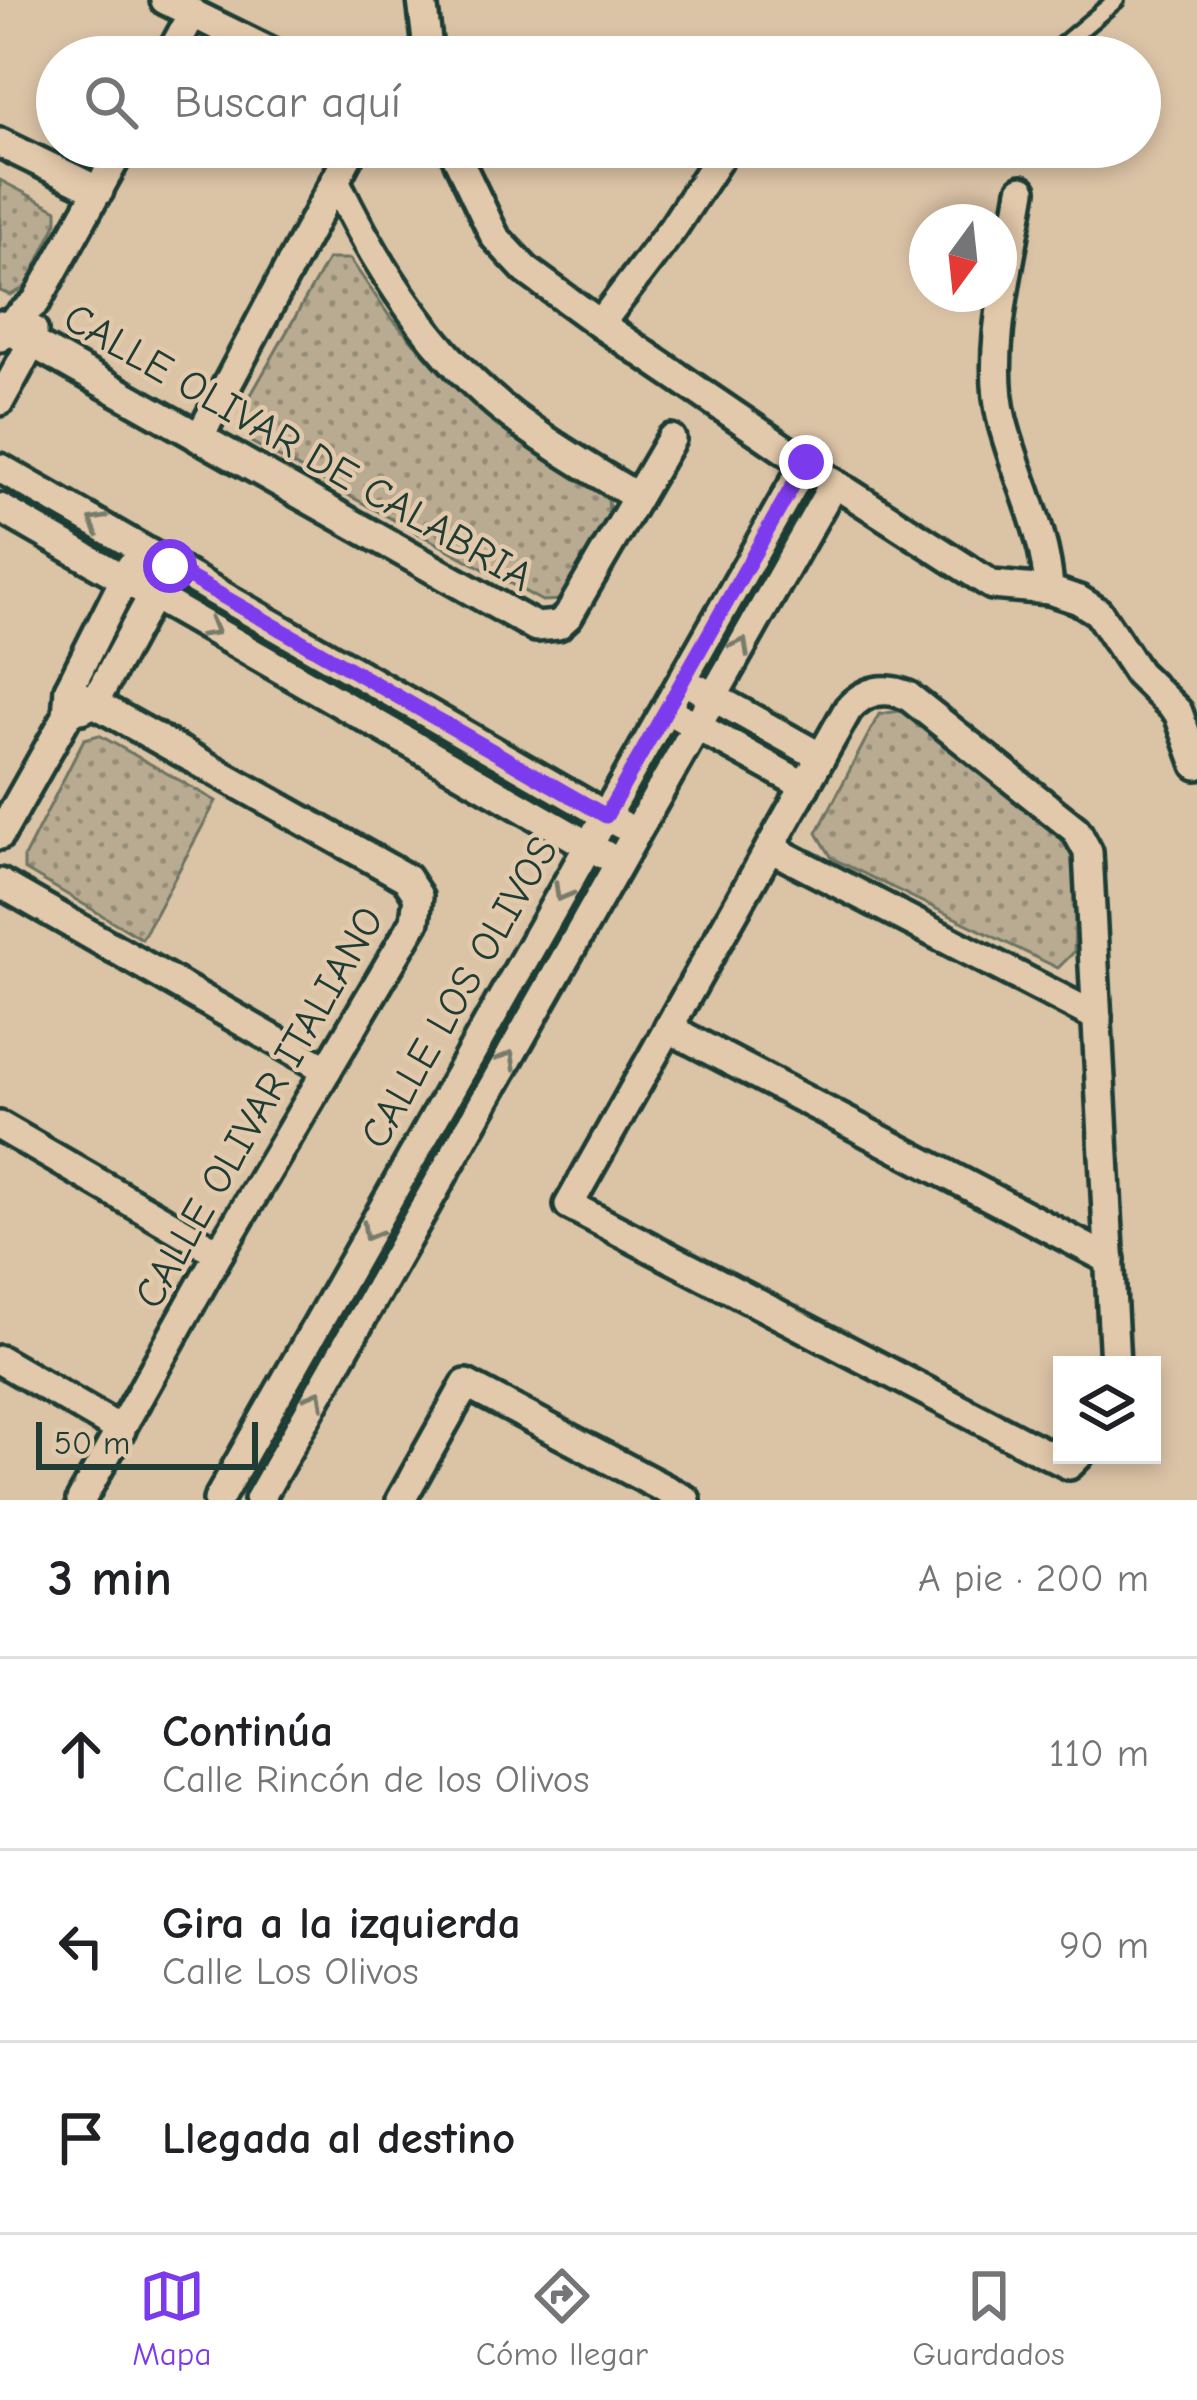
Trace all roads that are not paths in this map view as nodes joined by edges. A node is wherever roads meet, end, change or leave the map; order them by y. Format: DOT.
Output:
graph roads {
  1 [pos="165,0"];
  2 [pos="422,0"];
  3 [pos="1116,0"];
  4 [pos="193,13"];
  5 [pos="181,36"];
  6 [pos="239,36"];
  7 [pos="426,36"];
  8 [pos="1073,36"];
  9 [pos="0,143"];
  10 [pos="36,160"];
  11 [pos="52,168"];
  12 [pos="111,168"];
  13 [pos="343,168"];
  14 [pos="462,168"];
  15 [pos="712,168"];
  16 [pos="336,182"];
  17 [pos="1022,190"];
  18 [pos="99,191"];
  19 [pos="36,302"];
  20 [pos="600,324"];
  21 [pos="2,330"];
  22 [pos="32,343"];
  23 [pos="0,401"];
  24 [pos="199,438"];
  25 [pos="670,439"];
  26 [pos="806,462"];
  27 [pos="0,468"];
  28 [pos="833,483"];
  29 [pos="637,497"];
  30 [pos="0,508"];
  31 [pos="141,548"];
  32 [pos="170,566"];
  33 [pos="124,579"];
  34 [pos="1049,590"];
  35 [pos="152,595"];
  36 [pos="682,680"];
  37 [pos="712,697"];
  38 [pos="77,702"];
  39 [pos="666,710"];
  40 [pos="696,726"];
  41 [pos="821,757"];
  42 [pos="1197,765"];
  43 [pos="805,786"];
  44 [pos="606,816"];
  45 [pos="636,833"];
  46 [pos="0,835"];
  47 [pos="589,846"];
  48 [pos="770,848"];
  49 [pos="619,862"];
  50 [pos="0,883"];
  51 [pos="1097,1017"];
  52 [pos="668,1028"];
  53 [pos="327,1070"];
  54 [pos="0,1126"];
  55 [pos="219,1253"];
  56 [pos="1109,1260"];
  57 [pos="1114,1356"];
  58 [pos="0,1360"];
  59 [pos="121,1430"];
  60 [pos="1053,1457"];
  61 [pos="81,1500"];
  62 [pos="218,1500"];
  63 [pos="259,1500"];
  64 [pos="401,1500"];
  65 [pos="686,1500"];
  1 -- 4 [label="street"];
  2 -- 7 [label="street"];
  3 -- 8 [label="lane"];
  4 -- 5 [label="street"];
  4 -- 6 [label="street"];
  9 -- 10 [label="street"];
  11 -- 18 [label="street"];
  12 -- 18 [label="street"];
  13 -- 16 [label="street"];
  14 -- 20 [label="street"];
  15 -- 20 [label="street"];
  16 -- 24 [label="street"];
  16 -- 29 [label="street"];
  17 -- 34 [label="street"];
  18 -- 19 [label="street"];
  19 -- 21 [label="street"];
  19 -- 22 [label="street"];
  20 -- 26 [label="street"];
  21 -- 22 [label="street, CALLE OLIVAR DE CALABRIA"];
  22 -- 23 [label="street"];
  22 -- 24 [label="street, CALLE OLIVAR DE CALABRIA"];
  24 -- 29 [label="street, CALLE OLIVAR DE CALABRIA"];
  25 -- 29 [label="street, CALLE OLIVAR DE CALABRIA"];
  26 -- 28 [label="street"];
  26 -- 36 [label="street, CALLE LOS OLIVOS"];
  31 -- 27 [label="street, one-way"];
  28 -- 34 [label="street"];
  37 -- 28 [label="street, CALLE LOS OLIVOS, one-way"];
  30 -- 33 [label="street"];
  31 -- 32 [label="street"];
  31 -- 33 [label="street"];
  32 -- 35 [label="street"];
  32 -- 44 [label="street"];
  33 -- 35 [label="street"];
  33 -- 38 [label="street"];
  34 -- 42 [label="street"];
  35 -- 38 [label="street"];
  35 -- 47 [label="street, one-way"];
  36 -- 37 [label="street"];
  36 -- 39 [label="street, CALLE LOS OLIVOS"];
  37 -- 40 [label="street, CALLE LOS OLIVOS"];
  37 -- 41 [label="street"];
  38 -- 46 [label="street"];
  38 -- 53 [label="street, CALLE OLIVAR ITALIANO"];
  39 -- 40 [label="street"];
  39 -- 44 [label="street, CALLE LOS OLIVOS"];
  40 -- 43 [label="street"];
  40 -- 45 [label="street, CALLE LOS OLIVOS"];
  41 -- 43 [label="street"];
  41 -- 51 [label="street"];
  43 -- 48 [label="street"];
  44 -- 45 [label="street"];
  44 -- 47 [label="street, CALLE LOS OLIVOS"];
  45 -- 49 [label="street, CALLE LOS OLIVOS"];
  47 -- 49 [label="street"];
  47 -- 62 [label="street, CALLE LOS OLIVOS, one-way"];
  48 -- 51 [label="street"];
  48 -- 52 [label="street"];
  63 -- 49 [label="street, CALLE LOS OLIVOS, one-way"];
  50 -- 53 [label="street"];
  51 -- 56 [label="street"];
  52 -- 56 [label="street"];
  52 -- 60 [label="street"];
  53 -- 55 [label="street, CALLE OLIVAR ITALIANO"];
  54 -- 55 [label="street"];
  55 -- 59 [label="street, CALLE OLIVAR ITALIANO"];
  56 -- 57 [label="street"];
  58 -- 59 [label="street"];
  59 -- 61 [label="street, CALLE OLIVAR ITALIANO"];
  64 -- 65 [label="street"];
}
